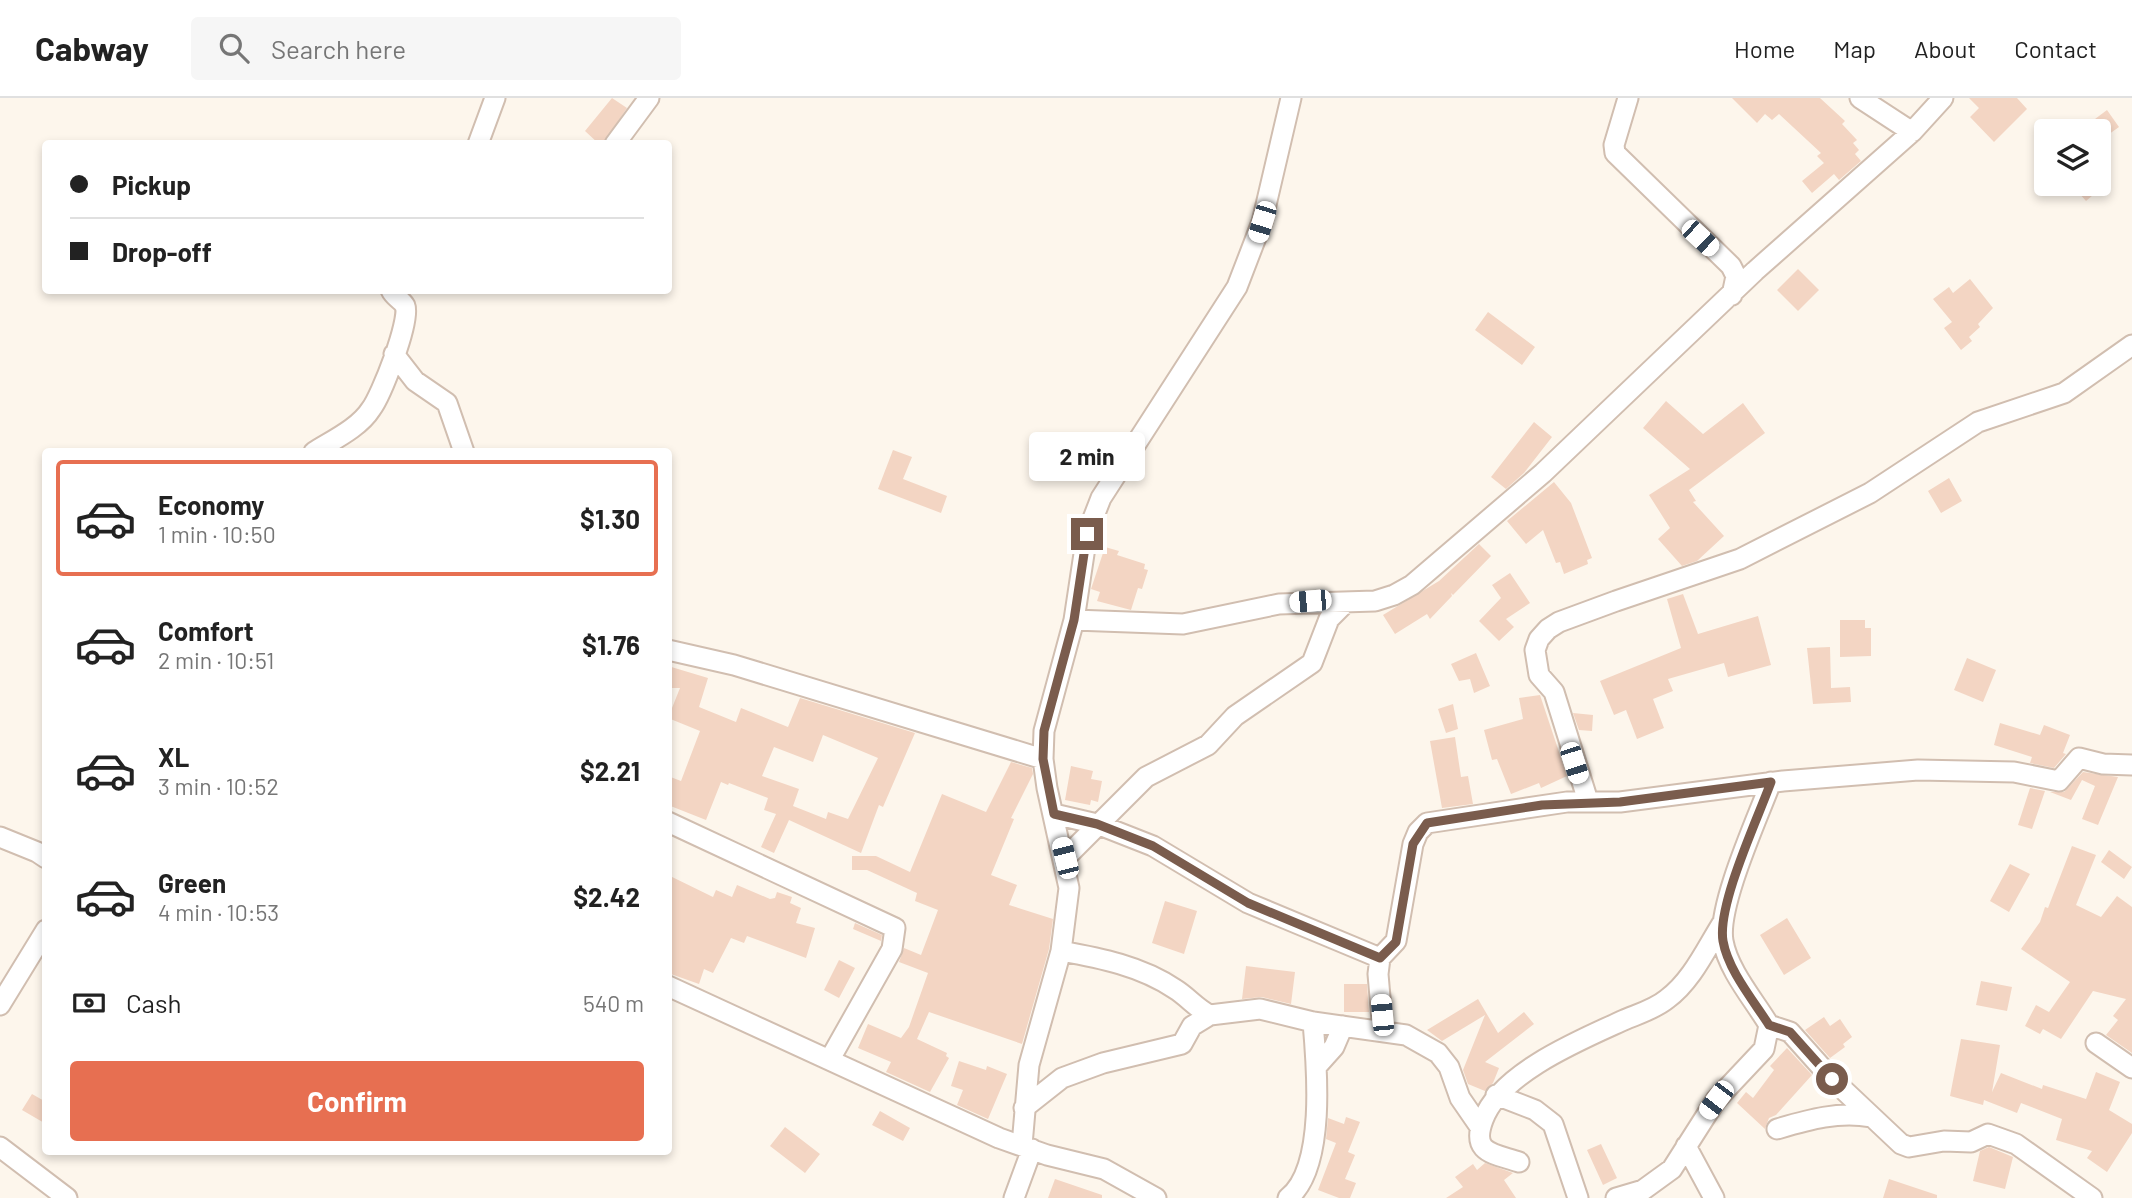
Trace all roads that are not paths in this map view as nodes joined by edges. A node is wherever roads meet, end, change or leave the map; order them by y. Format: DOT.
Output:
graph roads {
  1 [pos="495,98"];
  2 [pos="649,98"];
  3 [pos="1291,98"];
  4 [pos="1628,98"];
  5 [pos="1860,98"];
  6 [pos="1943,98"];
  7 [pos="1912,132"];
  8 [pos="479,140"];
  9 [pos="618,140"];
  10 [pos="394,294"];
  11 [pos="1732,295"];
  12 [pos="2132,345"];
  13 [pos="394,354"];
  14 [pos="319,448"];
  15 [pos="463,448"];
  16 [pos="1345,603"];
  17 [pos="1074,620"];
  18 [pos="672,651"];
  19 [pos="1043,759"];
  20 [pos="2132,765"];
  21 [pos="1771,782"];
  22 [pos="1588,801"];
  23 [pos="1054,814"];
  24 [pos="672,824"];
  25 [pos="1097,824"];
  26 [pos="0,838"];
  27 [pos="42,855"];
  28 [pos="1065,858"];
  29 [pos="1725,919"];
  30 [pos="42,936"];
  31 [pos="1060,951"];
  32 [pos="1380,958"];
  33 [pos="672,988"];
  34 [pos="0,1004"];
  35 [pos="1210,1015"];
  36 [pos="1313,1022"];
  37 [pos="1769,1025"];
  38 [pos="1343,1026"];
  39 [pos="1383,1032"];
  40 [pos="2096,1043"];
  41 [pos="830,1059"];
  42 [pos="1317,1066"];
  43 [pos="2132,1068"];
  44 [pos="1496,1096"];
  45 [pos="1024,1108"];
  46 [pos="1871,1117"];
  47 [pos="1480,1128"];
  48 [pos="1777,1129"];
  49 [pos="1686,1146"];
  50 [pos="0,1147"];
  51 [pos="1027,1147"];
  52 [pos="1519,1162"];
  53 [pos="67,1198"];
  54 [pos="1014,1198"];
  55 [pos="1156,1198"];
  56 [pos="1288,1198"];
  57 [pos="1578,1198"];
  58 [pos="1616,1198"];
  59 [pos="1714,1198"];
  60 [pos="2092,1198"];
  1 -- 8 [label="street"];
  2 -- 9 [label="street"];
  3 -- 17 [label="street"];
  4 -- 11 [label="street"];
  5 -- 7 [label="street"];
  6 -- 7 [label="street"];
  7 -- 11 [label="street"];
  10 -- 13 [label="street"];
  11 -- 16 [label="street"];
  12 -- 22 [label="street"];
  13 -- 14 [label="street"];
  13 -- 15 [label="street"];
  16 -- 17 [label="street"];
  16 -- 25 [label="street"];
  17 -- 19 [label="street"];
  18 -- 19 [label="street"];
  19 -- 23 [label="street"];
  20 -- 21 [label="street"];
  21 -- 22 [label="street"];
  21 -- 29 [label="street"];
  22 -- 32 [label="street"];
  23 -- 25 [label="street"];
  23 -- 28 [label="street"];
  24 -- 41 [label="street"];
  25 -- 28 [label="street"];
  25 -- 32 [label="street"];
  26 -- 27 [label="street"];
  28 -- 31 [label="street"];
  29 -- 37 [label="street"];
  29 -- 44 [label="street"];
  30 -- 34 [label="street"];
  31 -- 35 [label="street"];
  31 -- 45 [label="street"];
  32 -- 39 [label="street"];
  33 -- 41 [label="street"];
  35 -- 36 [label="street"];
  35 -- 45 [label="street"];
  36 -- 38 [label="street"];
  36 -- 42 [label="street"];
  37 -- 46 [label="street"];
  37 -- 49 [label="street"];
  38 -- 39 [label="street"];
  38 -- 42 [label="street"];
  39 -- 47 [label="street"];
  40 -- 43 [label="street"];
  41 -- 51 [label="street"];
  42 -- 56 [label="street"];
  44 -- 47 [label="street"];
  44 -- 57 [label="street"];
  45 -- 51 [label="street"];
  46 -- 48 [label="street"];
  46 -- 60 [label="street"];
  47 -- 52 [label="street"];
  49 -- 58 [label="street"];
  49 -- 59 [label="street"];
  50 -- 53 [label="street"];
  51 -- 54 [label="street"];
  51 -- 55 [label="street"];
}
